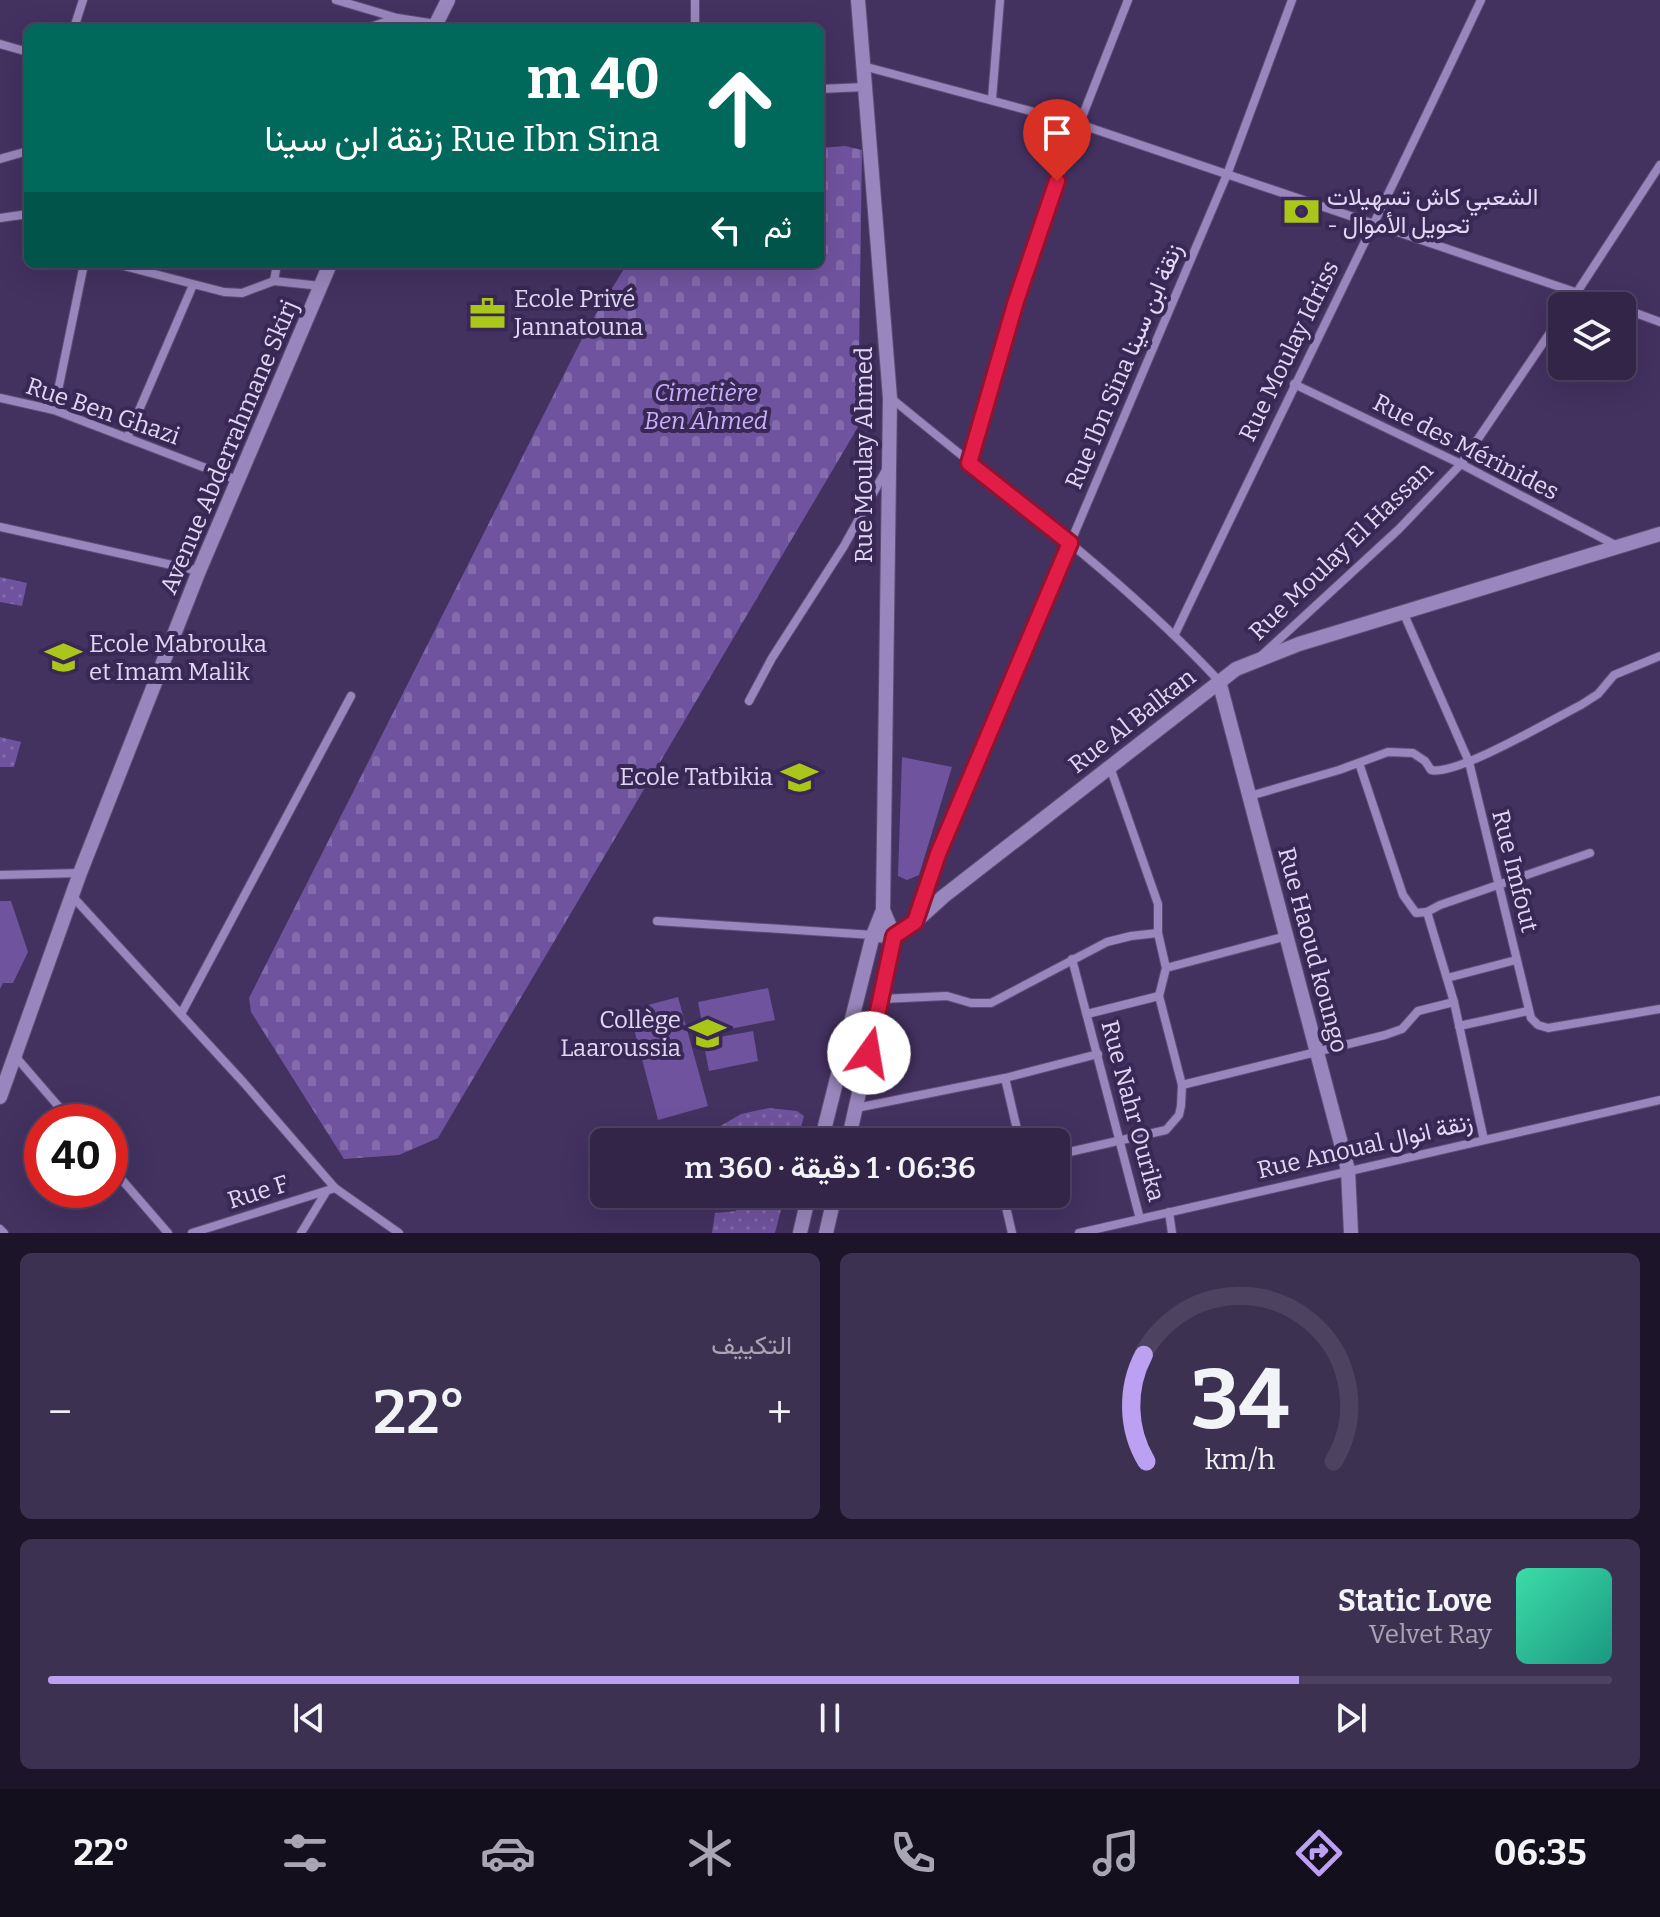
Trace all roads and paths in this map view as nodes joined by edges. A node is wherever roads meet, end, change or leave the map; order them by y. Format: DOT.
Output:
graph roads {
  1 [pos="83,0"];
  2 [pos="336,0"];
  3 [pos="448,0"];
  4 [pos="695,0"];
  5 [pos="858,0"];
  6 [pos="1000,0"];
  7 [pos="1128,0"];
  8 [pos="1292,0"];
  9 [pos="1481,0"];
  10 [pos="397,18"];
  11 [pos="75,24"];
  12 [pos="380,24"];
  13 [pos="426,24"];
  14 [pos="436,24"];
  15 [pos="695,24"];
  16 [pos="0,44"];
  17 [pos="24,51"];
  18 [pos="863,66"];
  19 [pos="865,87"];
  20 [pos="824,89"];
  21 [pos="992,99"];
  22 [pos="1079,124"];
  23 [pos="24,152"];
  24 [pos="0,159"];
  25 [pos="1660,165"];
  26 [pos="1228,172"];
  27 [pos="24,215"];
  28 [pos="0,218"];
  29 [pos="1375,225"];
  30 [pos="83,268"];
  31 [pos="131,268"];
  32 [pos="276,268"];
  33 [pos="328,268"];
  34 [pos="274,281"];
  35 [pos="193,285"];
  36 [pos="321,286"];
  37 [pos="1577,292"];
  38 [pos="1636,313"];
  39 [pos="1660,322"];
  40 [pos="1548,336"];
  41 [pos="1294,384"];
  42 [pos="0,398"];
  43 [pos="890,398"];
  44 [pos="54,410"];
  45 [pos="127,438"];
  46 [pos="969,463"];
  47 [pos="1461,464"];
  48 [pos="889,466"];
  49 [pos="237,480"];
  50 [pos="0,527"];
  51 [pos="1660,534"];
  52 [pos="1070,543"];
  53 [pos="1619,547"];
  54 [pos="199,571"];
  55 [pos="1403,612"];
  56 [pos="1175,634"];
  57 [pos="1660,656"];
  58 [pos="1257,659"];
  59 [pos="1219,681"];
  60 [pos="351,696"];
  61 [pos="749,701"];
  62 [pos="1469,762"];
  63 [pos="1359,763"];
  64 [pos="1110,767"];
  65 [pos="1250,796"];
  66 [pos="1590,853"];
  67 [pos="80,873"];
  68 [pos="0,875"];
  69 [pos="1498,886"];
  70 [pos="73,897"];
  71 [pos="883,910"];
  72 [pos="1427,912"];
  73 [pos="657,921"];
  74 [pos="915,922"];
  75 [pos="1158,933"];
  76 [pos="873,935"];
  77 [pos="894,936"];
  78 [pos="1287,936"];
  79 [pos="1072,959"];
  80 [pos="1516,960"];
  81 [pos="1166,968"];
  82 [pos="1447,978"];
  83 [pos="1159,996"];
  84 [pos="881,999"];
  85 [pos="1454,1002"];
  86 [pos="1660,1009"];
  87 [pos="1528,1011"];
  88 [pos="181,1014"];
  89 [pos="1087,1014"];
  90 [pos="1459,1026"];
  91 [pos="1317,1052"];
  92 [pos="1098,1054"];
  93 [pos="15,1056"];
  94 [pos="1005,1078"];
  95 [pos="1182,1085"];
  96 [pos="0,1097"];
  97 [pos="1660,1100"];
  98 [pos="56,1104"];
  99 [pos="856,1108"];
  100 [pos="825,1128"];
  101 [pos="851,1128"];
  102 [pos="1017,1128"];
  103 [pos="1484,1140"];
  104 [pos="1120,1141"];
  105 [pos="1070,1152"];
  106 [pos="1348,1170"];
  107 [pos="128,1187"];
  108 [pos="331,1190"];
  109 [pos="806,1208"];
  110 [pos="832,1208"];
  111 [pos="1006,1208"];
  112 [pos="1169,1212"];
  113 [pos="1140,1219"];
  114 [pos="210,1230"];
  115 [pos="168,1233"];
  116 [pos="192,1233"];
  117 [pos="301,1233"];
  118 [pos="399,1233"];
  119 [pos="800,1233"];
  120 [pos="826,1233"];
  121 [pos="1012,1233"];
  122 [pos="1081,1233"];
  123 [pos="1172,1233"];
  124 [pos="1351,1233"];
  1 -- 11 [label="street"];
  2 -- 10 [label="street"];
  3 -- 14 [label="street"];
  4 -- 15 [label="street"];
  5 -- 18 [label="street, Rue Moulay Ahmed"];
  6 -- 21 [label="street"];
  7 -- 22 [label="street"];
  8 -- 26 [label="street, Rue Ibn Sina زنقة ابن سينا"];
  9 -- 29 [label="street, Rue Moulay Idriss"];
  10 -- 12 [label="street"];
  10 -- 13 [label="street"];
  16 -- 17 [label="street"];
  18 -- 19 [label="street, Rue Moulay Ahmed"];
  18 -- 21 [label="street"];
  19 -- 20 [label="street"];
  19 -- 43 [label="street, Rue Moulay Ahmed"];
  21 -- 22 [label="street"];
  22 -- 26 [label="street"];
  22 -- 46 [label="street"];
  23 -- 24 [label="street"];
  25 -- 37 [label="street"];
  26 -- 29 [label="street"];
  26 -- 52 [label="street, Rue Ibn Sina زنقة ابن سينا"];
  27 -- 28 [label="street"];
  29 -- 37 [label="street"];
  29 -- 41 [label="street, Rue Moulay Idriss"];
  30 -- 44 [label="street"];
  31 -- 35 [label="street"];
  32 -- 34 [label="street"];
  33 -- 36 [label="street, Avenue Abderrahmane Skirj"];
  34 -- 35 [label="street"];
  34 -- 36 [label="street"];
  35 -- 45 [label="street"];
  36 -- 49 [label="street, Avenue Abderrahmane Skirj"];
  38 -- 39 [label="street"];
  40 -- 47 [label="street, Rue Moulay El Hassan"];
  41 -- 47 [label="street, Rue des Mérinides"];
  41 -- 56 [label="street, Rue Moulay Idriss"];
  42 -- 44 [label="street, Rue Ben Ghazi"];
  43 -- 46 [label="street"];
  43 -- 48 [label="street, Rue Moulay Ahmed"];
  44 -- 45 [label="street, Rue Ben Ghazi"];
  45 -- 49 [label="street, Rue Ben Ghazi"];
  46 -- 52 [label="street"];
  47 -- 53 [label="street, Rue des Mérinides"];
  47 -- 58 [label="street, Rue Moulay El Hassan"];
  48 -- 61 [label="street"];
  48 -- 71 [label="street, Rue Moulay Ahmed"];
  49 -- 54 [label="street, Avenue Abderrahmane Skirj"];
  50 -- 54 [label="street"];
  51 -- 53 [label="street, Rue Al Balkan"];
  52 -- 56 [label="street"];
  52 -- 74 [label="street, Rue Ibn Sina زنقة ابن سينا"];
  53 -- 55 [label="street, Rue Al Balkan"];
  54 -- 67 [label="street, Avenue Abderrahmane Skirj"];
  55 -- 58 [label="street, Rue Al Balkan"];
  55 -- 62 [label="street, Rue Imfout"];
  56 -- 59 [label="street"];
  57 -- 62 [label="street"];
  58 -- 59 [label="street, Rue Al Balkan"];
  59 -- 64 [label="street, Rue Al Balkan"];
  59 -- 65 [label="street, Rue Haoud koungo"];
  60 -- 88 [label="street"];
  62 -- 63 [label="street"];
  62 -- 69 [label="street, Rue Imfout"];
  63 -- 65 [label="street"];
  63 -- 72 [label="street"];
  64 -- 74 [label="street, Rue Al Balkan"];
  64 -- 75 [label="street"];
  65 -- 78 [label="street, Rue Haoud koungo"];
  66 -- 69 [label="street"];
  67 -- 68 [label="street"];
  67 -- 70 [label="street, Avenue Abderrahmane Skirj"];
  69 -- 72 [label="street"];
  69 -- 80 [label="street, Rue Imfout"];
  70 -- 88 [label="street"];
  70 -- 93 [label="street, Avenue Abderrahmane Skirj"];
  71 -- 76 [label="street"];
  71 -- 77 [label="street"];
  72 -- 82 [label="street"];
  73 -- 76 [label="street"];
  74 -- 77 [label="street, Rue Al Balkan"];
  75 -- 79 [label="street"];
  75 -- 81 [label="street"];
  76 -- 77 [label="street"];
  76 -- 100 [label="street"];
  77 -- 84 [label="street"];
  78 -- 81 [label="street"];
  78 -- 91 [label="street, Rue Haoud koungo"];
  79 -- 84 [label="street"];
  79 -- 89 [label="street, Rue Nahr Ourika"];
  80 -- 82 [label="street"];
  80 -- 87 [label="street, Rue Imfout"];
  81 -- 83 [label="street"];
  82 -- 85 [label="street"];
  83 -- 89 [label="street"];
  83 -- 95 [label="street"];
  84 -- 99 [label="street"];
  85 -- 90 [label="street"];
  85 -- 91 [label="street"];
  86 -- 87 [label="street"];
  87 -- 90 [label="street"];
  88 -- 108 [label="street"];
  89 -- 92 [label="street, Rue Nahr Ourika"];
  90 -- 103 [label="street"];
  91 -- 95 [label="street"];
  91 -- 106 [label="street, Rue Haoud koungo"];
  92 -- 94 [label="street"];
  92 -- 104 [label="street, Rue Nahr Ourika"];
  93 -- 96 [label="street, Avenue Abderrahmane Skirj"];
  93 -- 98 [label="street"];
  94 -- 99 [label="street"];
  94 -- 102 [label="street"];
  95 -- 104 [label="street"];
  97 -- 103 [label="street, Rue Anoual زنقة انوال"];
  99 -- 101 [label="street"];
  103 -- 106 [label="street, Rue Anoual زنقة انوال"];
  104 -- 105 [label="street"];
  104 -- 113 [label="street, Rue Nahr Ourika"];
  106 -- 112 [label="street, Rue Anoual زنقة انوال"];
  106 -- 124 [label="street, Rue Haoud koungo"];
  107 -- 115 [label="street"];
  108 -- 114 [label="street, Rue F"];
  108 -- 117 [label="street"];
  108 -- 118 [label="street"];
  109 -- 119 [label="street"];
  110 -- 120 [label="street"];
  111 -- 121 [label="street"];
  112 -- 113 [label="street, Rue Anoual زنقة انوال"];
  112 -- 123 [label="street"];
  113 -- 122 [label="street, Rue Anoual زنقة انوال"];
  114 -- 116 [label="street, Rue F"];
}
